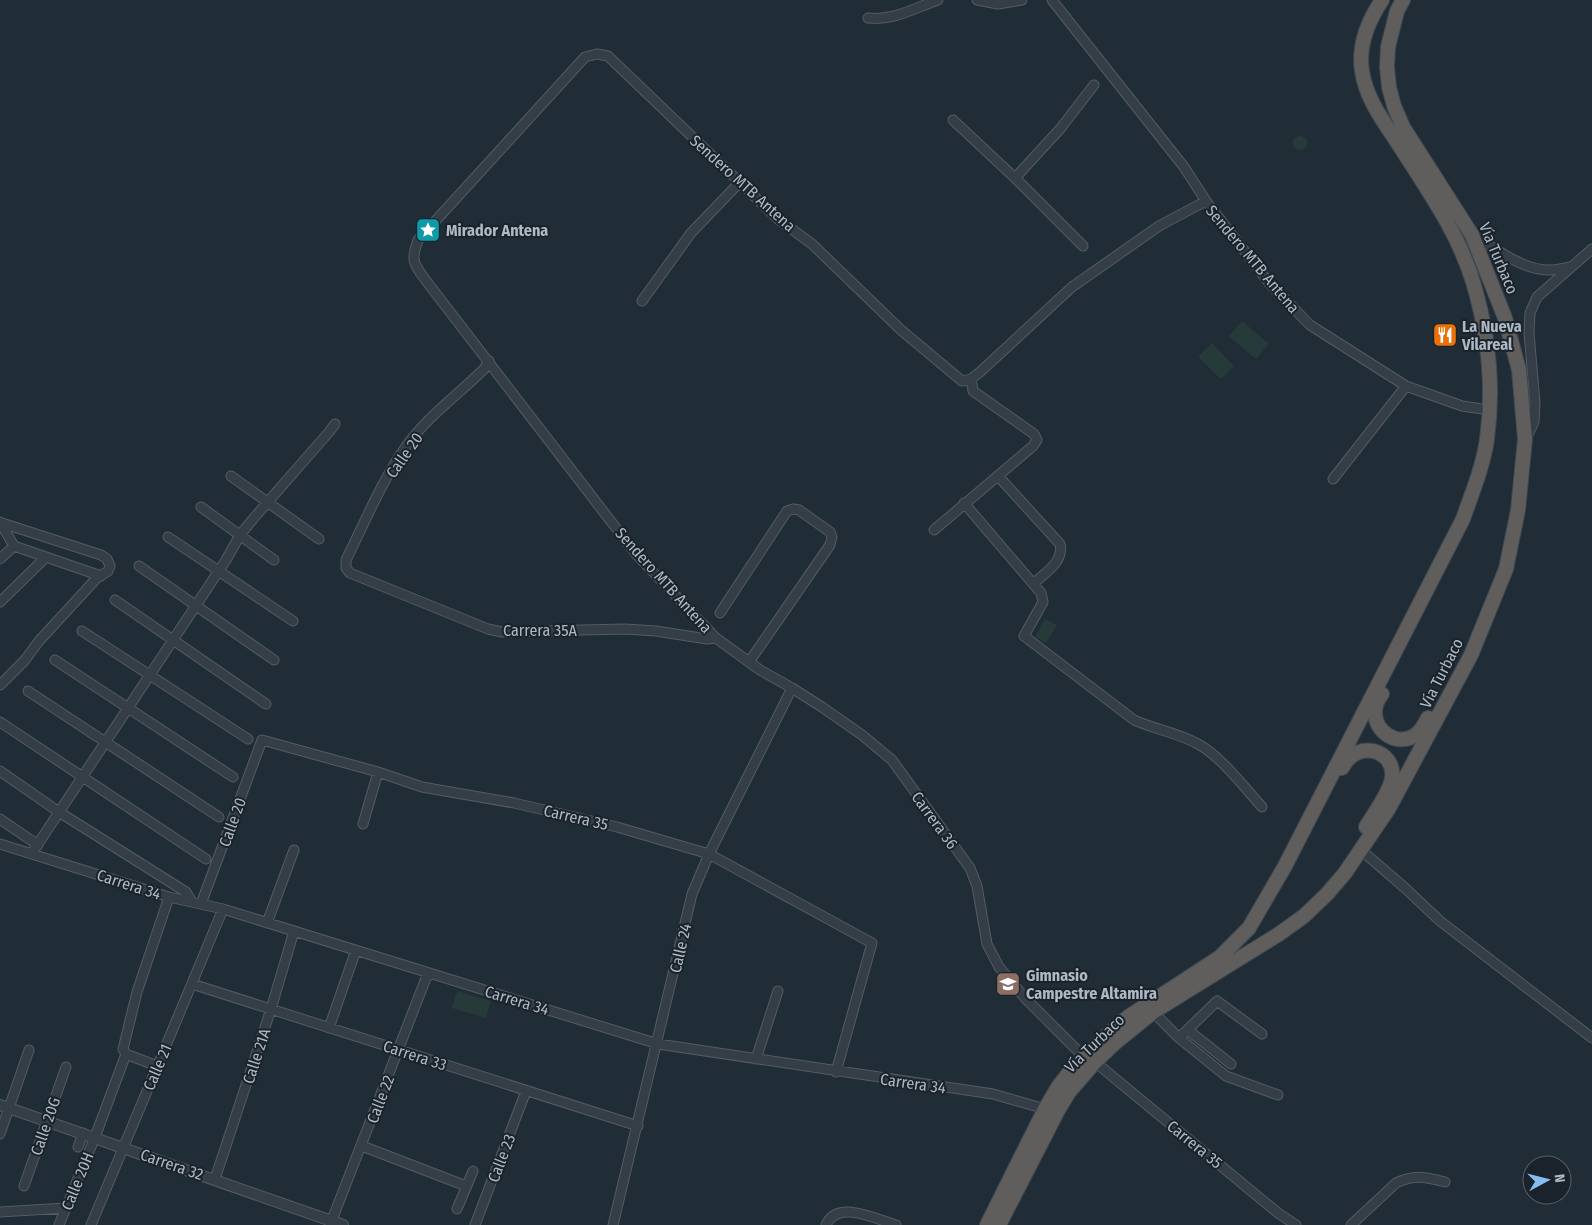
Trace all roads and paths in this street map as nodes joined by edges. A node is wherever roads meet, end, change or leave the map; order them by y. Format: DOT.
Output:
graph roads {
  1 [pos="938,0"];
  2 [pos="977,0"];
  3 [pos="1022,0"];
  4 [pos="1052,0"];
  5 [pos="1382,0"];
  6 [pos="1403,0"];
  7 [pos="868,18"];
  8 [pos="1094,86"];
  9 [pos="953,120"];
  10 [pos="1015,178"];
  11 [pos="739,183"];
  12 [pos="1206,201"];
  13 [pos="1472,235"];
  14 [pos="1083,246"];
  15 [pos="1592,249"];
  16 [pos="1571,266"];
  17 [pos="642,301"];
  18 [pos="489,361"];
  19 [pos="972,379"];
  20 [pos="1406,386"];
  21 [pos="1489,410"];
  22 [pos="335,424"];
  23 [pos="1525,439"];
  24 [pos="231,476"];
  25 [pos="998,476"];
  26 [pos="1332,479"];
  27 [pos="268,502"];
  28 [pos="964,503"];
  29 [pos="201,507"];
  30 [pos="1,522"];
  31 [pos="934,530"];
  32 [pos="240,535"];
  33 [pos="168,537"];
  34 [pos="319,539"];
  35 [pos="14,546"];
  36 [pos="46,557"];
  37 [pos="0,559"];
  38 [pos="274,560"];
  39 [pos="139,566"];
  40 [pos="346,568"];
  41 [pos="219,571"];
  42 [pos="101,576"];
  43 [pos="1034,582"];
  44 [pos="114,600"];
  45 [pos="0,602"];
  46 [pos="196,605"];
  47 [pos="720,613"];
  48 [pos="293,621"];
  49 [pos="82,630"];
  50 [pos="1406,631"];
  51 [pos="716,638"];
  52 [pos="173,640"];
  53 [pos="1471,655"];
  54 [pos="55,660"];
  55 [pos="274,660"];
  56 [pos="749,662"];
  57 [pos="149,674"];
  58 [pos="0,685"];
  59 [pos="792,688"];
  60 [pos="28,691"];
  61 [pos="266,704"];
  62 [pos="127,708"];
  63 [pos="0,722"];
  64 [pos="248,739"];
  65 [pos="262,740"];
  66 [pos="105,742"];
  67 [pos="0,771"];
  68 [pos="378,772"];
  69 [pos="82,776"];
  70 [pos="233,778"];
  71 [pos="1262,807"];
  72 [pos="59,812"];
  73 [pos="219,817"];
  74 [pos="0,819"];
  75 [pos="363,824"];
  76 [pos="0,844"];
  77 [pos="38,845"];
  78 [pos="294,850"];
  79 [pos="1361,850"];
  80 [pos="32,853"];
  81 [pos="709,854"];
  82 [pos="206,859"];
  83 [pos="1285,866"];
  84 [pos="1345,873"];
  85 [pos="169,897"];
  86 [pos="197,903"];
  87 [pos="223,909"];
  88 [pos="268,923"];
  89 [pos="294,931"];
  90 [pos="356,950"];
  91 [pos="428,973"];
  92 [pos="192,984"];
  93 [pos="778,992"];
  94 [pos="271,1010"];
  95 [pos="1154,1012"];
  96 [pos="329,1028"];
  97 [pos="1188,1030"];
  98 [pos="1262,1034"];
  99 [pos="1179,1038"];
  100 [pos="1592,1038"];
  101 [pos="658,1044"];
  102 [pos="29,1050"];
  103 [pos="400,1050"];
  104 [pos="126,1054"];
  105 [pos="756,1059"];
  106 [pos="1089,1059"];
  107 [pos="1230,1064"];
  108 [pos="158,1066"];
  109 [pos="66,1067"];
  110 [pos="836,1072"];
  111 [pos="526,1091"];
  112 [pos="1278,1095"];
  113 [pos="4,1107"];
  114 [pos="1045,1109"];
  115 [pos="46,1121"];
  116 [pos="638,1126"];
  117 [pos="0,1134"];
  118 [pos="83,1134"];
  119 [pos="94,1138"];
  120 [pos="362,1146"];
  121 [pos="78,1147"];
  122 [pos="123,1147"];
  123 [pos="473,1171"];
  124 [pos="214,1180"];
  125 [pos="1445,1182"];
  126 [pos="24,1186"];
  127 [pos="466,1186"];
  128 [pos="66,1208"];
  129 [pos="457,1209"];
  130 [pos="0,1212"];
  131 [pos="331,1223"];
  132 [pos="59,1225"];
  133 [pos="91,1225"];
  134 [pos="343,1225"];
  135 [pos="475,1225"];
  136 [pos="613,1225"];
  137 [pos="826,1225"];
  138 [pos="896,1225"];
  139 [pos="987,1225"];
  140 [pos="999,1225"];
  141 [pos="1296,1225"];
  142 [pos="1351,1225"];
  1 -- 7 [label="street"];
  2 -- 3 [label="street"];
  4 -- 12 [label="street"];
  5 -- 21 [label="highway, Vía Turbaco"];
  6 -- 13 [label="highway, Vía Turbaco"];
  8 -- 10 [label="street"];
  9 -- 10 [label="street"];
  10 -- 14 [label="street"];
  11 -- 17 [label="street"];
  11 -- 18 [label="street, Sendero MTB Antena"];
  11 -- 19 [label="street, Sendero MTB Antena"];
  12 -- 19 [label="street, Sendero MTB Antena"];
  12 -- 20 [label="street, Sendero MTB Antena"];
  13 -- 16 [label="street"];
  13 -- 23 [label="highway, Vía Turbaco"];
  15 -- 16 [label="street"];
  16 -- 23 [label="street"];
  18 -- 40 [label="street, Calle 20"];
  18 -- 51 [label="street, Sendero MTB Antena"];
  19 -- 25 [label="street"];
  20 -- 21 [label="street, Sendero MTB Antena"];
  20 -- 26 [label="street"];
  21 -- 50 [label="highway, Vía Turbaco"];
  22 -- 27 [label="street"];
  23 -- 53 [label="highway, Vía Turbaco"];
  24 -- 27 [label="street"];
  25 -- 28 [label="street"];
  25 -- 43 [label="street"];
  27 -- 32 [label="street"];
  27 -- 34 [label="street"];
  28 -- 31 [label="street"];
  28 -- 43 [label="street"];
  29 -- 32 [label="street"];
  30 -- 35 [label="street"];
  30 -- 42 [label="street"];
  32 -- 38 [label="street"];
  32 -- 41 [label="street"];
  33 -- 41 [label="street"];
  35 -- 36 [label="street"];
  35 -- 37 [label="street"];
  36 -- 42 [label="street"];
  36 -- 45 [label="street"];
  39 -- 46 [label="street"];
  40 -- 51 [label="street, Carrera 35A"];
  41 -- 46 [label="street"];
  41 -- 48 [label="street"];
  42 -- 58 [label="street"];
  43 -- 71 [label="street"];
  44 -- 52 [label="street"];
  46 -- 52 [label="street"];
  46 -- 55 [label="street"];
  47 -- 56 [label="street"];
  49 -- 57 [label="street"];
  50 -- 53 [label="highway"];
  50 -- 83 [label="highway, Vía Turbaco"];
  51 -- 56 [label="street, Carrera 36"];
  52 -- 57 [label="street"];
  52 -- 61 [label="street"];
  53 -- 79 [label="highway, Vía Turbaco"];
  54 -- 62 [label="street"];
  56 -- 59 [label="street, Carrera 36"];
  57 -- 62 [label="street"];
  57 -- 64 [label="street"];
  59 -- 81 [label="street, Calle 24"];
  59 -- 106 [label="street, Carrera 36"];
  60 -- 66 [label="street"];
  62 -- 66 [label="street"];
  62 -- 70 [label="street"];
  63 -- 69 [label="street"];
  65 -- 68 [label="street, Carrera 35"];
  65 -- 86 [label="street, Calle 20"];
  66 -- 69 [label="street"];
  66 -- 73 [label="street"];
  67 -- 72 [label="street"];
  68 -- 75 [label="street"];
  68 -- 81 [label="street, Carrera 35"];
  69 -- 72 [label="street"];
  69 -- 82 [label="street"];
  72 -- 77 [label="street"];
  72 -- 86 [label="street"];
  74 -- 77 [label="street"];
  76 -- 80 [label="street, Carrera 34"];
  77 -- 80 [label="street"];
  78 -- 88 [label="street"];
  79 -- 84 [label="highway, Vía Turbaco"];
  79 -- 100 [label="street"];
  80 -- 85 [label="street, Carrera 34"];
  81 -- 101 [label="street, Calle 24"];
  81 -- 110 [label="street, Carrera 35"];
  83 -- 84 [label="highway"];
  83 -- 106 [label="highway, Vía Turbaco"];
  84 -- 95 [label="highway, Vía Turbaco"];
  85 -- 86 [label="street, Carrera 34"];
  85 -- 104 [label="street, Calle 20H"];
  86 -- 87 [label="street, Carrera 34"];
  87 -- 88 [label="street, Carrera 34"];
  87 -- 92 [label="street, Calle 21"];
  88 -- 89 [label="street, Carrera 34"];
  89 -- 90 [label="street, Carrera 34"];
  89 -- 94 [label="street, Calle 21A"];
  90 -- 91 [label="street, Carrera 34"];
  90 -- 96 [label="street"];
  91 -- 101 [label="street, Carrera 34"];
  91 -- 103 [label="street, Calle 22"];
  92 -- 94 [label="street, Carrera 33"];
  92 -- 108 [label="street, Calle 21"];
  93 -- 105 [label="street"];
  94 -- 96 [label="street, Carrera 33"];
  94 -- 124 [label="street, Calle 21A"];
  95 -- 99 [label="street"];
  95 -- 106 [label="highway, Vía Turbaco"];
  96 -- 103 [label="street, Carrera 33"];
  97 -- 98 [label="street"];
  97 -- 99 [label="street"];
  97 -- 107 [label="street"];
  99 -- 112 [label="street"];
  101 -- 105 [label="street, Carrera 34"];
  101 -- 116 [label="street, Calle 24"];
  102 -- 113 [label="street"];
  103 -- 111 [label="street, Carrera 33"];
  103 -- 120 [label="street, Calle 22"];
  104 -- 108 [label="street"];
  104 -- 119 [label="street, Calle 20H"];
  105 -- 110 [label="street, Carrera 34"];
  106 -- 114 [label="highway, Vía Turbaco"];
  106 -- 140 [label="highway, Vía Turbaco"];
  106 -- 141 [label="street, Carrera 35"];
  108 -- 122 [label="street, Calle 21"];
  109 -- 115 [label="street, Calle 20G"];
  110 -- 114 [label="street, Carrera 34"];
  111 -- 116 [label="street, Carrera 33"];
  111 -- 135 [label="street, Calle 23"];
  113 -- 115 [label="street, Carrera 32"];
  113 -- 117 [label="street"];
  114 -- 139 [label="highway, Vía Turbaco"];
  115 -- 118 [label="street, Carrera 32"];
  115 -- 126 [label="street, Calle 20G"];
  116 -- 136 [label="street, Calle 24"];
  118 -- 119 [label="street, Carrera 32"];
  118 -- 121 [label="street"];
  119 -- 122 [label="street, Carrera 32"];
  119 -- 128 [label="street, Calle 20H"];
  120 -- 127 [label="street"];
  120 -- 131 [label="street, Calle 22"];
  122 -- 124 [label="street, Carrera 32"];
  122 -- 133 [label="street, Calle 21"];
  123 -- 127 [label="street"];
  124 -- 131 [label="street, Carrera 32"];
  125 -- 142 [label="street"];
  127 -- 129 [label="street"];
  128 -- 130 [label="street"];
  128 -- 132 [label="street, Calle 20H"];
  131 -- 134 [label="street, Carrera 32"];
  137 -- 138 [label="street"];
}
